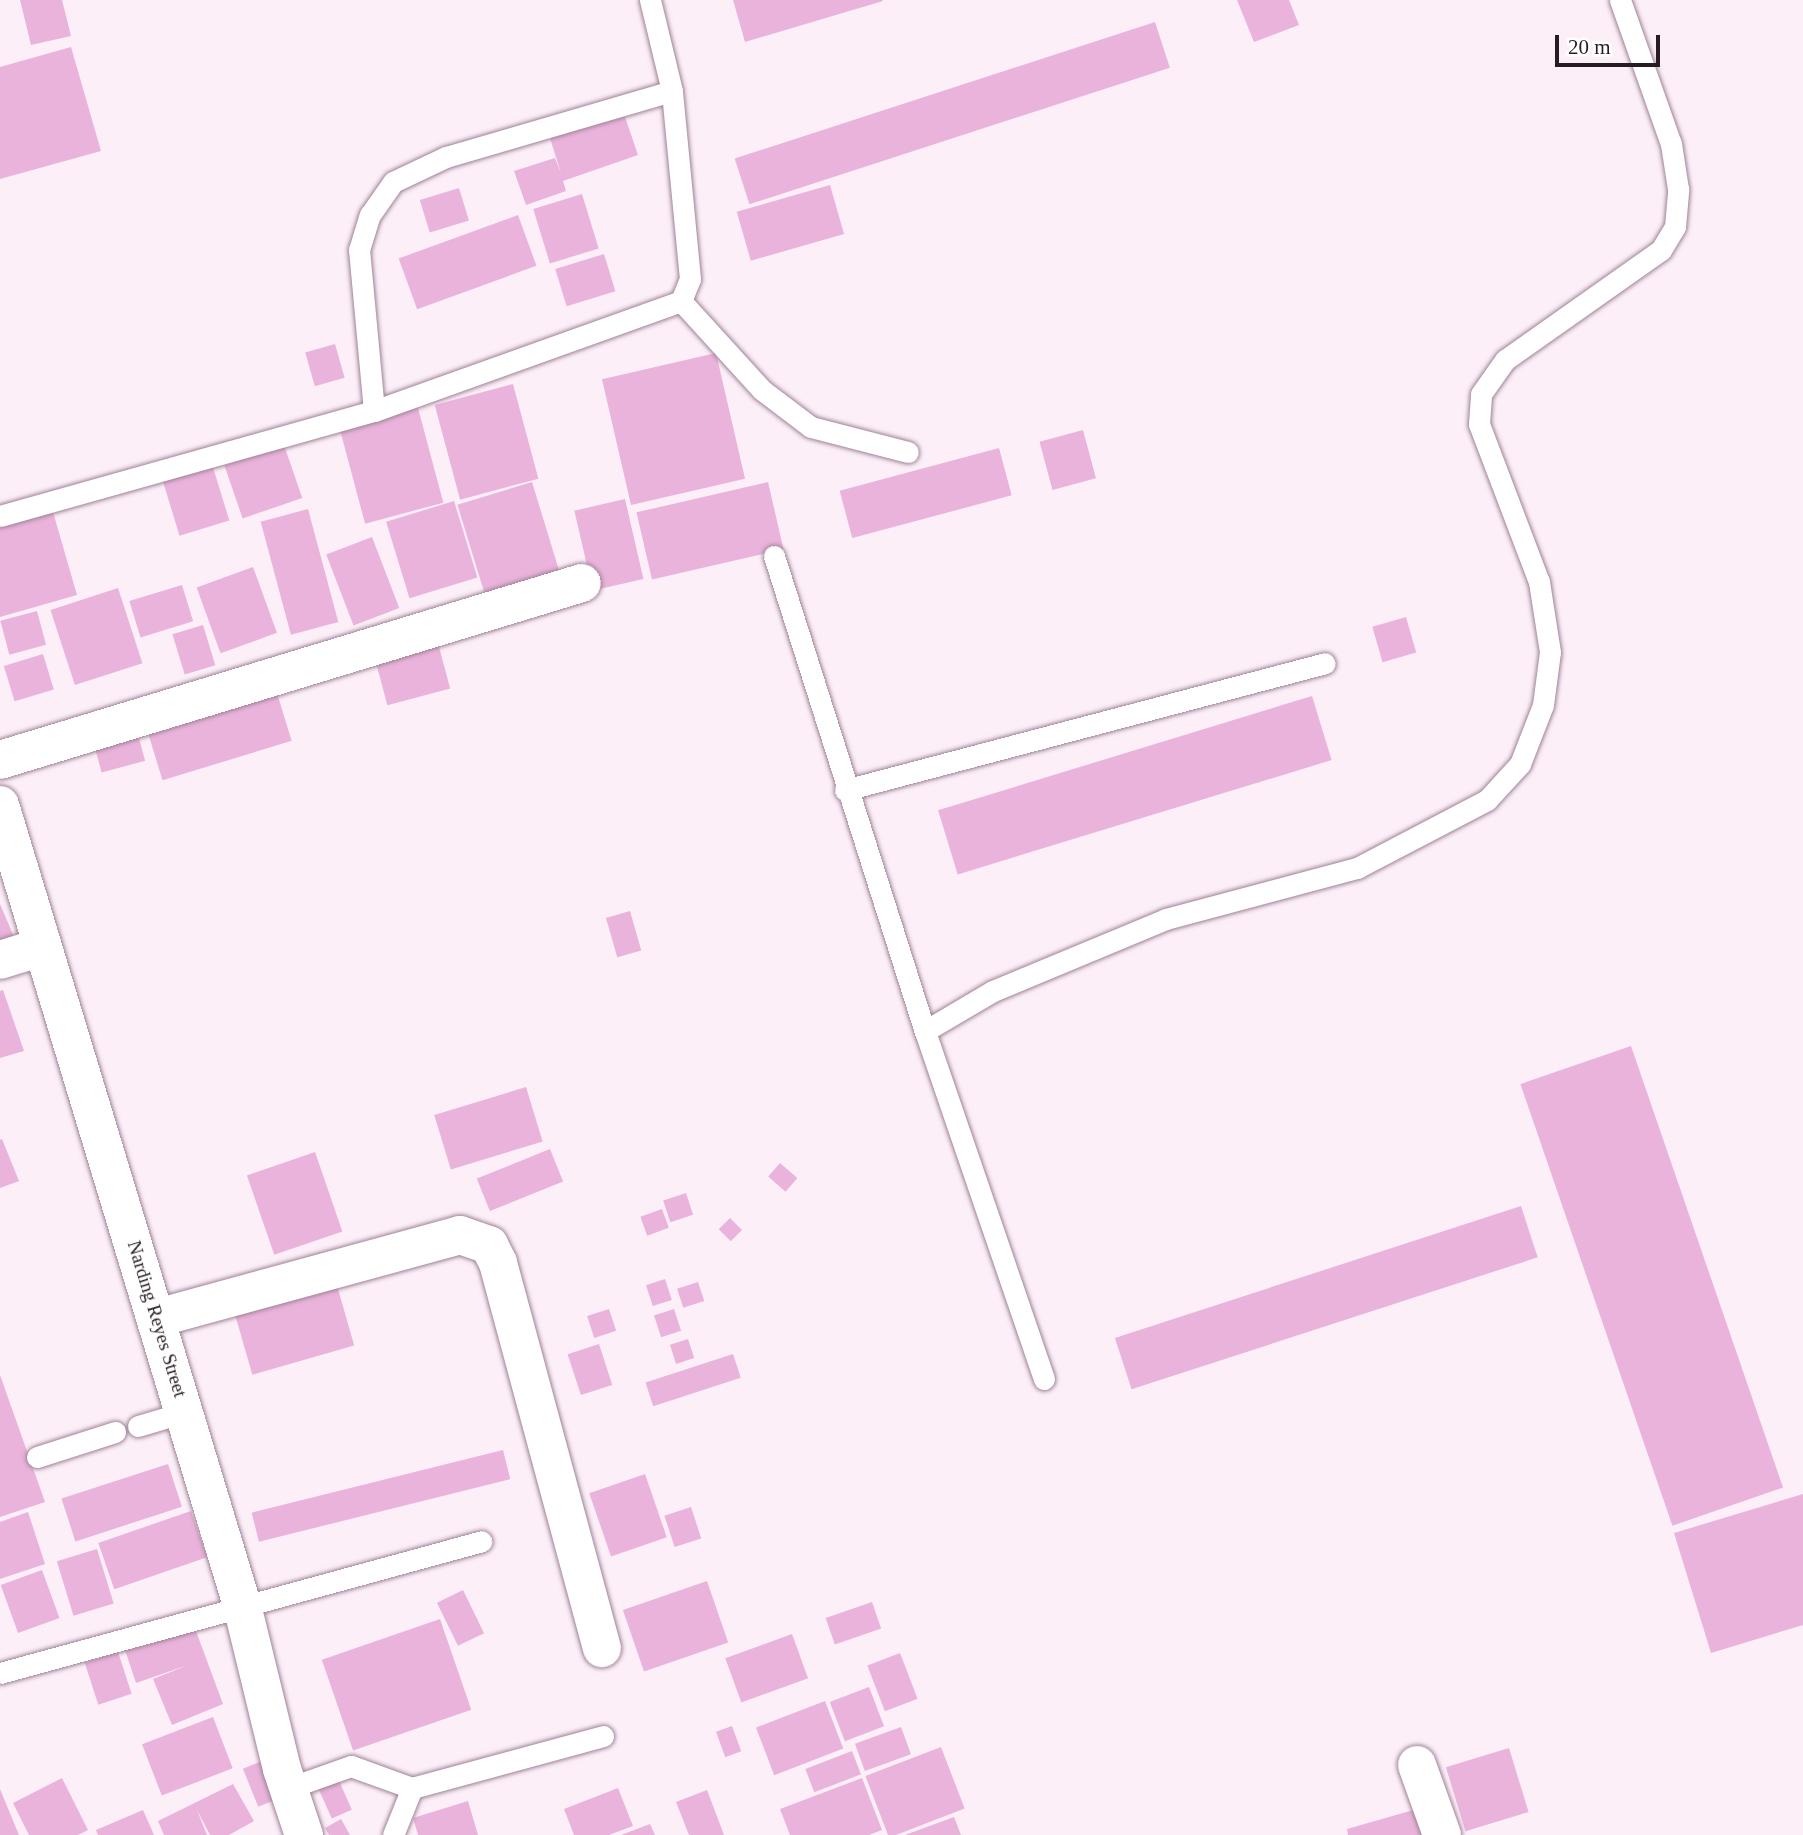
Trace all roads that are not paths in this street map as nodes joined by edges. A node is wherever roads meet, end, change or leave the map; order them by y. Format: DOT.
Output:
graph roads {
  1 [pos="650,0"];
  2 [pos="1620,0"];
  3 [pos="672,91"];
  4 [pos="681,301"];
  5 [pos="374,411"];
  6 [pos="908,452"];
  7 [pos="0,516"];
  8 [pos="774,556"];
  9 [pos="582,583"];
  10 [pos="1324,663"];
  11 [pos="0,760"];
  12 [pos="845,790"];
  13 [pos="0,805"];
  14 [pos="42,947"];
  15 [pos="0,960"];
  16 [pos="925,1031"];
  17 [pos="157,1318"];
  18 [pos="1044,1379"];
  19 [pos="185,1412"];
  20 [pos="138,1426"];
  21 [pos="116,1432"];
  22 [pos="37,1457"];
  23 [pos="481,1541"];
  24 [pos="242,1605"];
  25 [pos="602,1648"];
  26 [pos="0,1673"];
  27 [pos="603,1736"];
  28 [pos="1417,1765"];
  29 [pos="289,1788"];
  30 [pos="412,1788"];
  31 [pos="304,1835"];
  32 [pos="393,1835"];
  33 [pos="1442,1835"];
  1 -- 3 [label="lane"];
  2 -- 16 [label="lane"];
  3 -- 4 [label="lane"];
  3 -- 5 [label="lane"];
  4 -- 5 [label="lane"];
  4 -- 6 [label="lane"];
  5 -- 7 [label="lane"];
  8 -- 12 [label="lane"];
  9 -- 11 [label="street"];
  10 -- 12 [label="lane"];
  12 -- 16 [label="lane"];
  13 -- 14 [label="street, Narding Reyes Street"];
  14 -- 15 [label="street"];
  14 -- 17 [label="street, Narding Reyes Street"];
  16 -- 18 [label="lane"];
  17 -- 19 [label="street, Narding Reyes Street"];
  17 -- 25 [label="street"];
  19 -- 20 [label="lane"];
  19 -- 24 [label="street, Narding Reyes Street"];
  21 -- 22 [label="lane"];
  23 -- 24 [label="lane"];
  24 -- 26 [label="lane"];
  24 -- 29 [label="street, Narding Reyes Street"];
  27 -- 30 [label="lane"];
  28 -- 33 [label="street"];
  29 -- 30 [label="lane"];
  29 -- 31 [label="street, Narding Reyes Street"];
  30 -- 32 [label="lane"];
}
